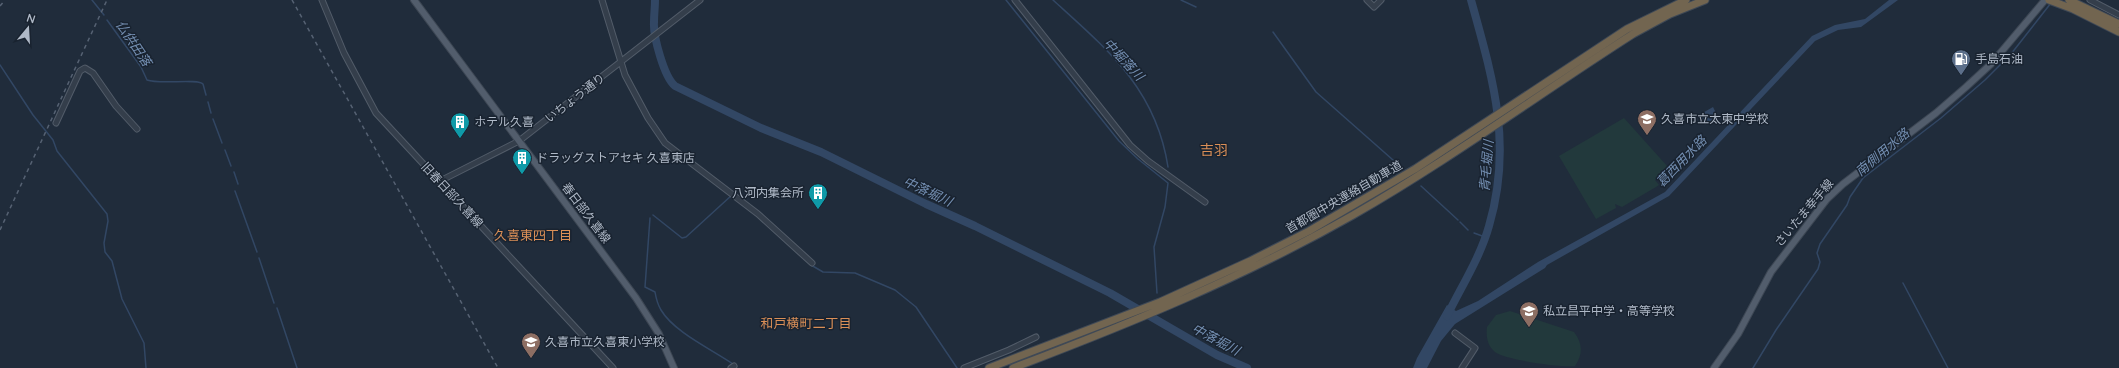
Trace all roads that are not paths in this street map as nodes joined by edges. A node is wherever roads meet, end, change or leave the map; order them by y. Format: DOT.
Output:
graph roads {
  1 [pos="322,0"];
  2 [pos="414,0"];
  3 [pos="602,0"];
  4 [pos="700,0"];
  5 [pos="1015,0"];
  6 [pos="1367,0"];
  7 [pos="1381,0"];
  8 [pos="1686,0"];
  9 [pos="1705,0"];
  10 [pos="2045,0"];
  11 [pos="2049,0"];
  12 [pos="2069,0"];
  13 [pos="2090,0"];
  14 [pos="2119,15"];
  15 [pos="2119,24"];
  16 [pos="2119,32"];
  17 [pos="620,62"];
  18 [pos="56,123"];
  19 [pos="137,129"];
  20 [pos="520,141"];
  21 [pos="440,181"];
  22 [pos="1205,202"];
  23 [pos="812,263"];
  24 [pos="1455,333"];
  25 [pos="1036,337"];
  26 [pos="613,368"];
  27 [pos="674,368"];
  28 [pos="964,368"];
  29 [pos="989,368"];
  30 [pos="1013,368"];
  31 [pos="1462,368"];
  32 [pos="1714,368"];
  1 -- 21 [label="street, 旧春日部久喜線"];
  2 -- 20 [label="main road, 春日部久喜線"];
  3 -- 17 [label="street"];
  4 -- 17 [label="street, いちょう通り"];
  5 -- 22 [label="street"];
  6 -- 7 [label="street"];
  8 -- 29 [label="highway, 首都圏中央連絡自動車道"];
  9 -- 30 [label="highway, 首都圏中央連絡自動車道"];
  10 -- 32 [label="main road, さいたま幸手線"];
  11 -- 16 [label="highway"];
  12 -- 15 [label="highway"];
  13 -- 14 [label="street"];
  17 -- 20 [label="street, いちょう通り"];
  17 -- 23 [label="street"];
  18 -- 19 [label="street"];
  20 -- 21 [label="street, いちょう通り"];
  20 -- 27 [label="main road, 春日部久喜線"];
  21 -- 26 [label="street, 旧春日部久喜線"];
  24 -- 31 [label="street"];
  25 -- 28 [label="street"];
}
